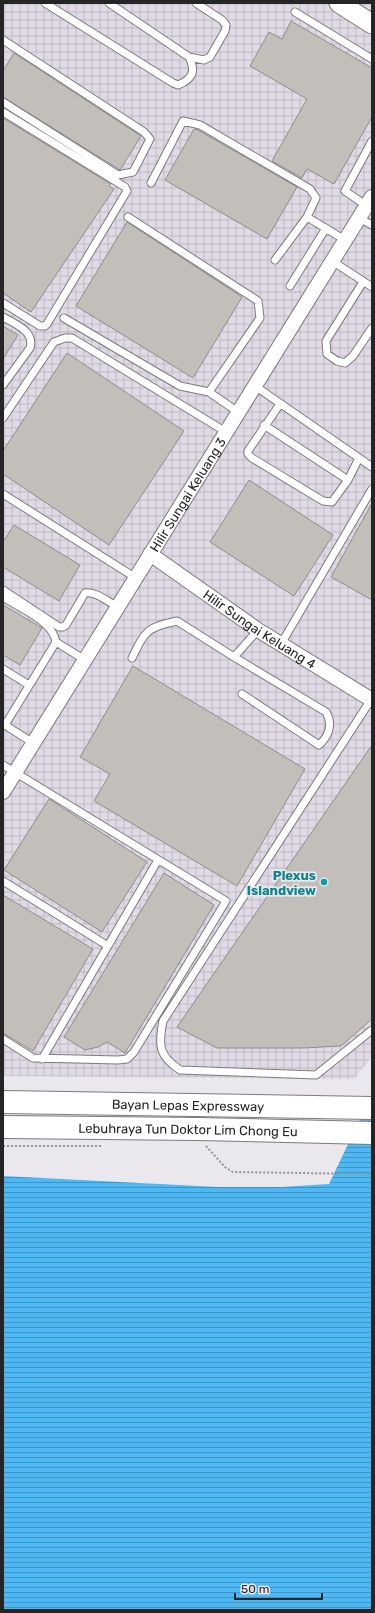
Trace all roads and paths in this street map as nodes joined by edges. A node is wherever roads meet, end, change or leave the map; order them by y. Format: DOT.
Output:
graph roads {
  1 [pos="46,3"];
  2 [pos="109,3"];
  3 [pos="196,3"];
  4 [pos="338,3"];
  5 [pos="295,12"];
  6 [pos="372,24"];
  7 [pos="3,40"];
  8 [pos="189,56"];
  9 [pos="372,59"];
  10 [pos="3,102"];
  11 [pos="3,112"];
  12 [pos="372,141"];
  13 [pos="151,183"];
  14 [pos="366,207"];
  15 [pos="128,217"];
  16 [pos="307,217"];
  17 [pos="372,225"];
  18 [pos="326,228"];
  19 [pos="345,240"];
  20 [pos="275,260"];
  21 [pos="332,261"];
  22 [pos="364,282"];
  23 [pos="290,286"];
  24 [pos="372,287"];
  25 [pos="3,303"];
  26 [pos="3,317"];
  27 [pos="64,318"];
  28 [pos="372,328"];
  29 [pos="3,385"];
  30 [pos="254,386"];
  31 [pos="209,392"];
  32 [pos="280,404"];
  33 [pos="238,412"];
  34 [pos="3,418"];
  35 [pos="264,426"];
  36 [pos="226,432"];
  37 [pos="359,458"];
  38 [pos="372,466"];
  39 [pos="348,480"];
  40 [pos="372,489"];
  41 [pos="3,494"];
  42 [pos="150,554"];
  43 [pos="136,578"];
  44 [pos="3,590"];
  45 [pos="3,597"];
  46 [pos="118,607"];
  47 [pos="258,630"];
  48 [pos="56,642"];
  49 [pos="281,644"];
  50 [pos="234,657"];
  51 [pos="132,658"];
  52 [pos="85,660"];
  53 [pos="3,669"];
  54 [pos="29,685"];
  55 [pos="242,694"];
  56 [pos="372,699"];
  57 [pos="4,725"];
  58 [pos="33,743"];
  59 [pos="3,765"];
  60 [pos="15,772"];
  61 [pos="3,792"];
  62 [pos="158,860"];
  63 [pos="3,881"];
  64 [pos="108,946"];
  65 [pos="372,1030"];
  66 [pos="3,1039"];
  67 [pos="42,1059"];
  68 [pos="3,1093"];
  69 [pos="372,1098"];
  70 [pos="3,1102"];
  71 [pos="372,1108"];
  72 [pos="3,1116"];
  73 [pos="372,1122"];
  74 [pos="3,1127"];
  75 [pos="372,1133"];
  76 [pos="202,1144"];
  77 [pos="3,1146"];
  78 [pos="104,1146"];
  79 [pos="372,1174"];
  1 -- 8 [label="lane"];
  2 -- 8 [label="lane"];
  3 -- 8 [label="lane"];
  4 -- 6 [label="street"];
  5 -- 9 [label="lane"];
  7 -- 10 [label="lane"];
  11 -- 25 [label="lane"];
  12 -- 14 [label="lane"];
  13 -- 16 [label="lane"];
  14 -- 17 [label="lane"];
  14 -- 19 [label="street, Hilir Sungai Keluang 3"];
  15 -- 31 [label="lane"];
  16 -- 18 [label="lane"];
  16 -- 20 [label="lane"];
  18 -- 19 [label="lane"];
  18 -- 23 [label="lane"];
  19 -- 21 [label="street, Hilir Sungai Keluang 3"];
  21 -- 22 [label="lane"];
  21 -- 30 [label="street, Hilir Sungai Keluang 3"];
  22 -- 24 [label="lane"];
  22 -- 28 [label="lane"];
  26 -- 29 [label="lane"];
  27 -- 31 [label="lane"];
  30 -- 32 [label="lane"];
  30 -- 33 [label="street, Hilir Sungai Keluang 3"];
  31 -- 33 [label="lane"];
  32 -- 35 [label="lane"];
  32 -- 37 [label="lane"];
  33 -- 36 [label="street, Hilir Sungai Keluang 3"];
  34 -- 36 [label="lane"];
  35 -- 39 [label="lane"];
  35 -- 39 [label="lane"];
  36 -- 42 [label="street, Hilir Sungai Keluang 3"];
  37 -- 38 [label="lane"];
  37 -- 39 [label="lane"];
  40 -- 49 [label="lane"];
  41 -- 43 [label="lane"];
  42 -- 43 [label="street, Hilir Sungai Keluang 3"];
  42 -- 47 [label="street, Hilir Sungai Keluang 4"];
  43 -- 46 [label="street, Hilir Sungai Keluang 3"];
  44 -- 46 [label="lane"];
  45 -- 48 [label="lane"];
  46 -- 52 [label="street, Hilir Sungai Keluang 3"];
  47 -- 49 [label="street, Hilir Sungai Keluang 4"];
  47 -- 50 [label="lane"];
  48 -- 52 [label="lane"];
  48 -- 54 [label="lane"];
  49 -- 56 [label="street, Hilir Sungai Keluang 4"];
  50 -- 51 [label="lane"];
  50 -- 55 [label="lane"];
  52 -- 58 [label="street, Hilir Sungai Keluang 3"];
  53 -- 54 [label="lane"];
  54 -- 57 [label="lane"];
  56 -- 65 [label="lane"];
  57 -- 58 [label="lane"];
  58 -- 60 [label="street, Hilir Sungai Keluang 3"];
  59 -- 60 [label="lane"];
  60 -- 61 [label="street, Hilir Sungai Keluang 3"];
  60 -- 62 [label="lane"];
  62 -- 64 [label="lane"];
  62 -- 67 [label="lane"];
  63 -- 64 [label="lane"];
  64 -- 67 [label="lane"];
  66 -- 67 [label="lane"];
  68 -- 69 [label="highway"];
  70 -- 71 [label="highway, Bayan Lepas Expressway"];
  72 -- 73 [label="highway, Bayan Lepas Expressway"];
  74 -- 75 [label="highway, Lebuhraya Tun Doktor Lim Chong Eu"];
  76 -- 79 [label="path"];
  77 -- 78 [label="path"];
}
